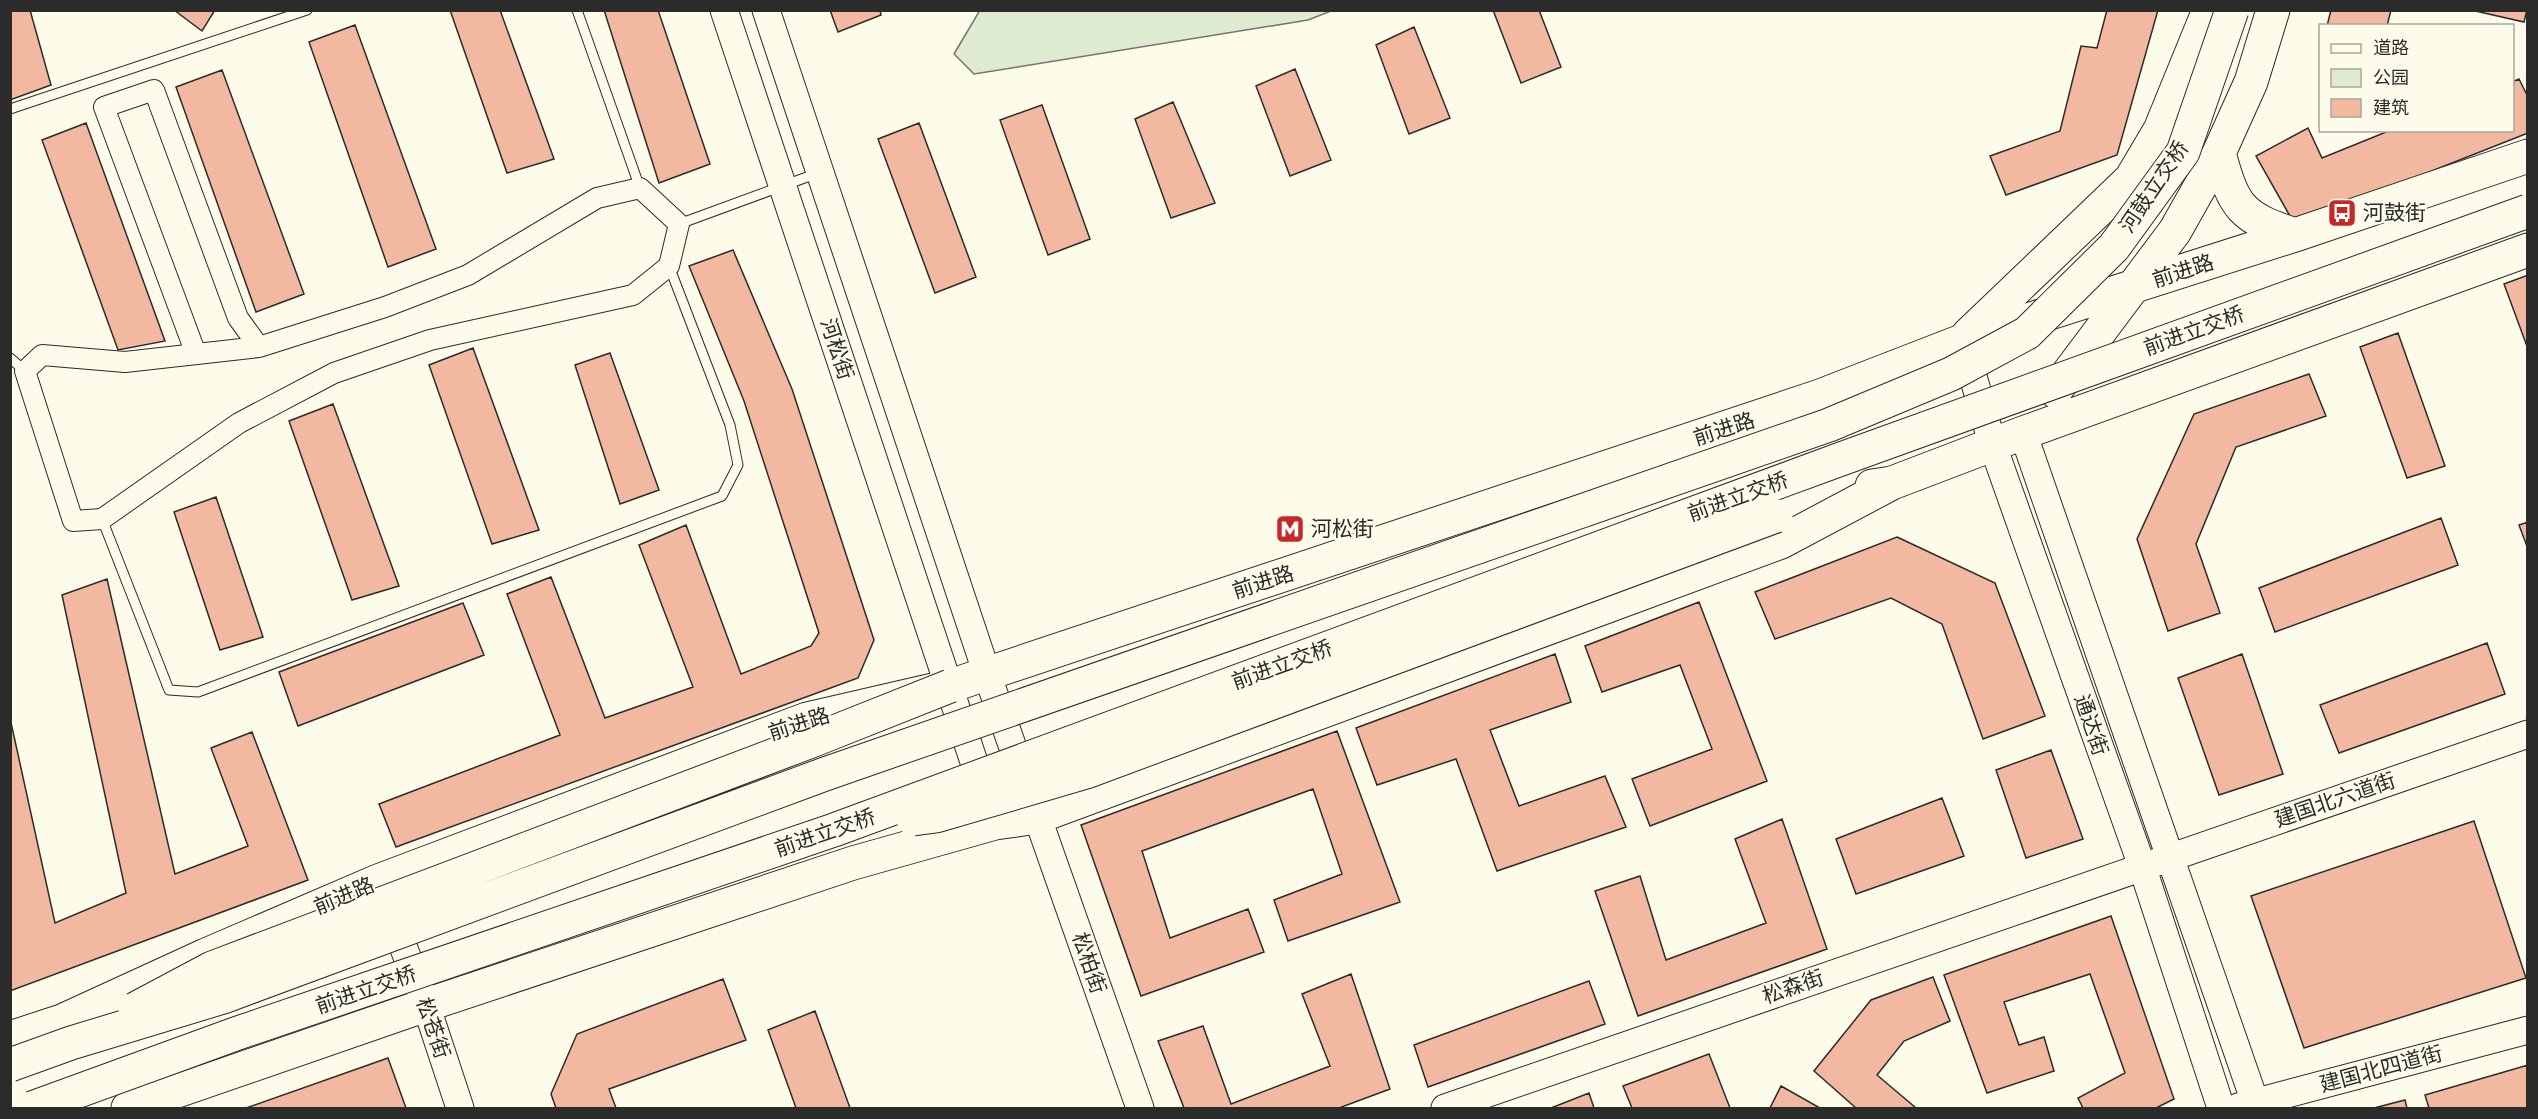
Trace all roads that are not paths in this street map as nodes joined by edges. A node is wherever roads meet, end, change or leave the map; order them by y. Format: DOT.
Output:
graph roads {
  1 [pos="307,10"];
  2 [pos="578,10"];
  3 [pos="724,10"];
  4 [pos="766,10"];
  5 [pos="2209,10"];
  6 [pos="2232,10"];
  7 [pos="2273,10"];
  8 [pos="10,108"];
  9 [pos="2219,153"];
  10 [pos="2528,156"];
  11 [pos="820,172"];
  12 [pos="783,186"];
  13 [pos="639,188"];
  14 [pos="2528,211"];
  15 [pos="679,225"];
  16 [pos="2295,236"];
  17 [pos="2528,250"];
  18 [pos="669,266"];
  19 [pos="2133,287"];
  20 [pos="2027,333"];
  21 [pos="1962,341"];
  22 [pos="259,348"];
  23 [pos="196,354"];
  24 [pos="18,365"];
  25 [pos="2023,433"];
  26 [pos="1993,446"];
  27 [pos="1892,483"];
  28 [pos="102,519"];
  29 [pos="987,674"];
  30 [pos="950,686"];
  31 [pos="2528,734"];
  32 [pos="1037,817"];
  33 [pos="995,824"];
  34 [pos="834,830"];
  35 [pos="2169,857"];
  36 [pos="2142,866"];
  37 [pos="378,881"];
  38 [pos="426,1005"];
  39 [pos="2528,1030"];
  40 [pos="10,1038"];
  41 [pos="71,1043"];
  42 [pos="10,1065"];
  43 [pos="2248,1107"];
  44 [pos="32,1108"];
  45 [pos="129,1108"];
  46 [pos="460,1108"];
  47 [pos="1140,1108"];
  48 [pos="1445,1108"];
  49 [pos="2221,1108"];
  1 -- 8 [label="lane"];
  2 -- 13 [label="lane"];
  3 -- 12 [label="main road, 河松街"];
  4 -- 11 [label="main road, 河松街"];
  5 -- 21 [label="highway"];
  6 -- 20 [label="highway, 河鼓立交桥, bridge"];
  7 -- 9 [label="highway"];
  9 -- 16 [label="highway"];
  9 -- 19 [label="highway"];
  10 -- 16 [label="highway, 前进路"];
  11 -- 12 [label="lane"];
  11 -- 29 [label="main road, 河松街"];
  12 -- 15 [label="lane"];
  12 -- 30 [label="main road, 河松街"];
  13 -- 15 [label="street"];
  13 -- 22 [label="street"];
  14 -- 34 [label="highway, 前进立交桥, bridge"];
  15 -- 18 [label="street"];
  16 -- 19 [label="highway, 前进路"];
  17 -- 25 [label="highway"];
  18 -- 28 [label="street"];
  18 -- 28 [label="lane"];
  19 -- 21 [label="highway, 前进路"];
  19 -- 25 [label="highway"];
  20 -- 41 [label="highway, 前进立交桥, bridge"];
  21 -- 26 [label="main road, 通达街"];
  21 -- 29 [label="highway, 前进路"];
  22 -- 23 [label="street"];
  22 -- 23 [label="street"];
  23 -- 24 [label="street"];
  24 -- 28 [label="street"];
  25 -- 26 [label="highway"];
  25 -- 35 [label="main road, 通达街"];
  26 -- 27 [label="highway"];
  26 -- 36 [label="main road, 通达街"];
  27 -- 32 [label="highway"];
  27 -- 34 [label="highway, bridge"];
  29 -- 30 [label="highway, 前进路"];
  29 -- 32 [label="main road, 河松街"];
  30 -- 33 [label="main road, 河松街"];
  30 -- 37 [label="highway, 前进路"];
  30 -- 41 [label="highway, bridge"];
  31 -- 35 [label="main road, 建国北六道街"];
  32 -- 33 [label="highway"];
  32 -- 47 [label="main road, 松柏街"];
  33 -- 38 [label="highway"];
  34 -- 44 [label="highway, 前进立交桥, bridge"];
  35 -- 36 [label="main road, 建国北六道街"];
  35 -- 43 [label="main road, 通达街"];
  36 -- 48 [label="main road, 松森街"];
  36 -- 49 [label="main road, 通达街"];
  37 -- 38 [label="main road, 松苍街"];
  37 -- 40 [label="highway, 前进路"];
  38 -- 45 [label="highway"];
  38 -- 46 [label="main road, 松苍街"];
  39 -- 43 [label="main road, 建国北四道街"];
  41 -- 42 [label="highway, 前进立交桥, bridge"];
}
